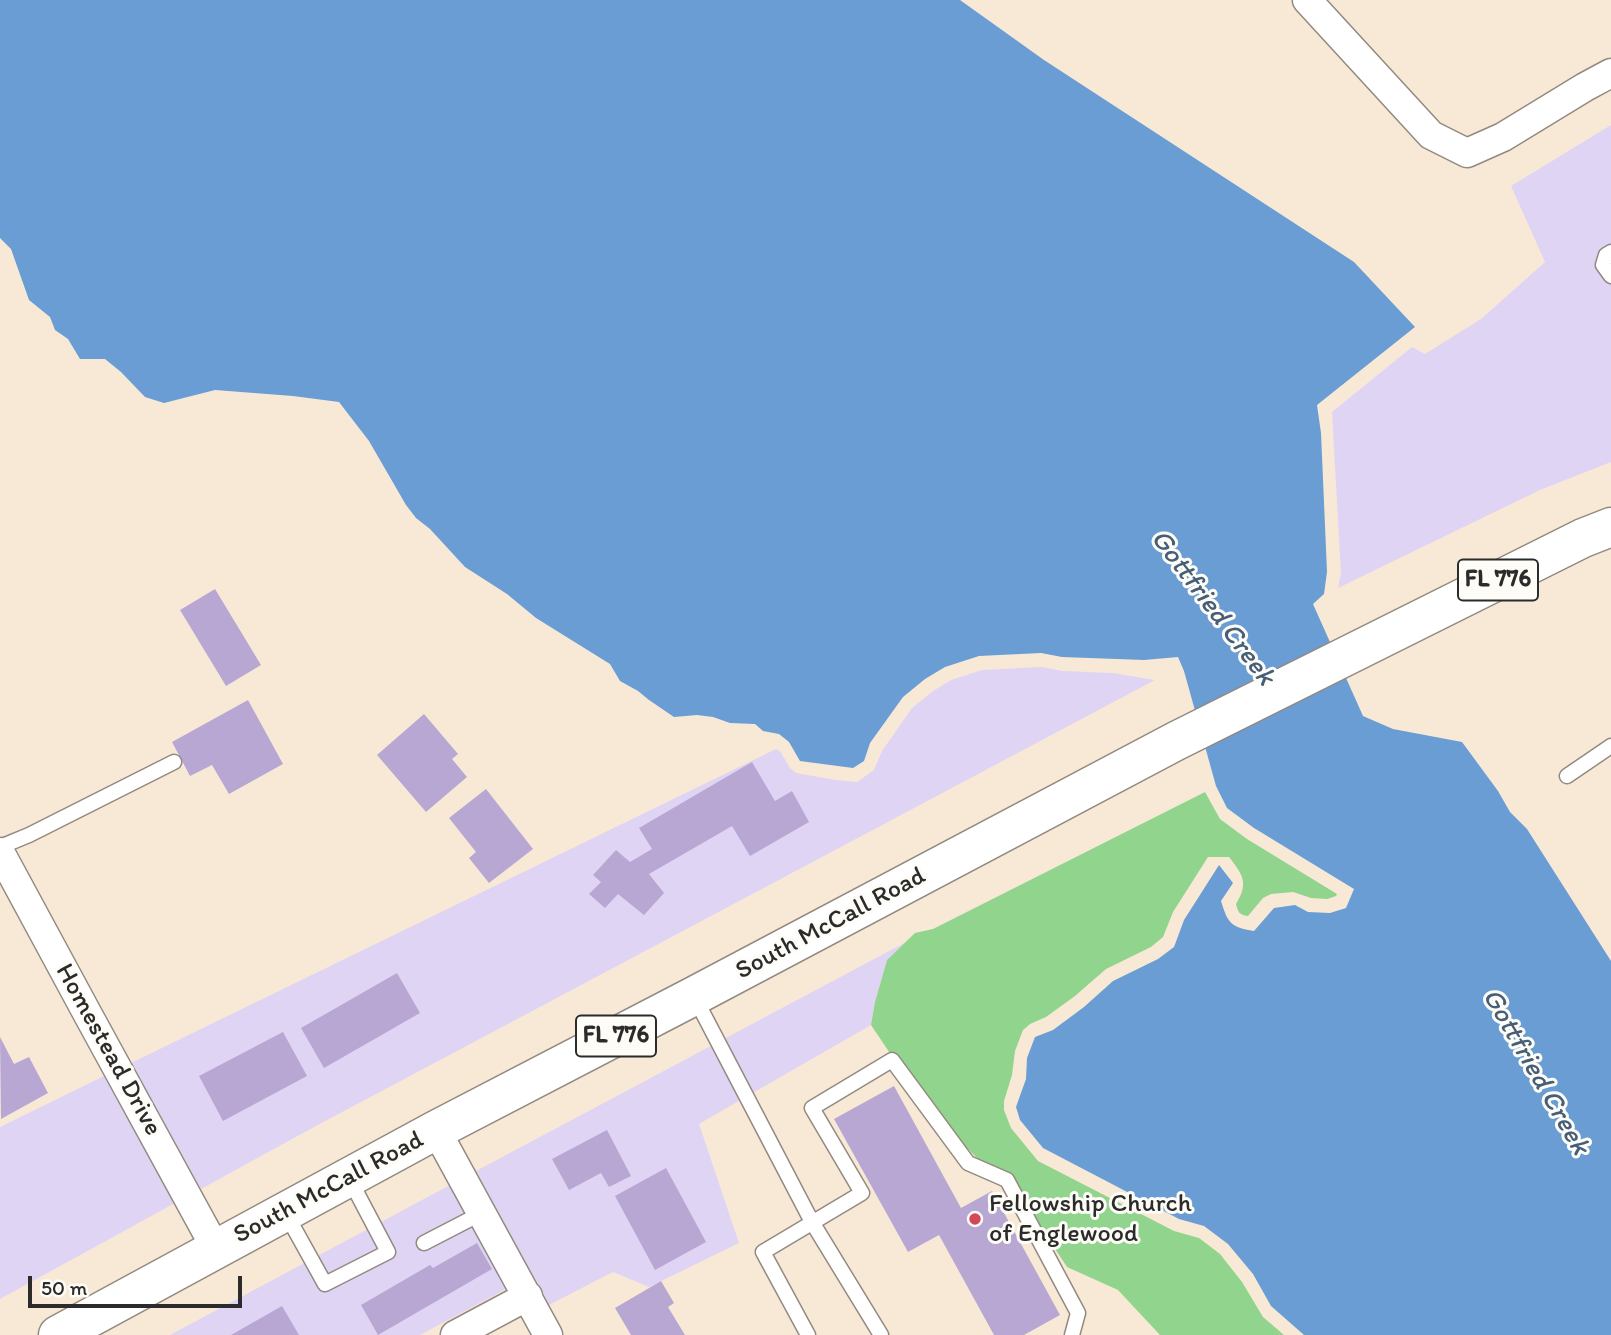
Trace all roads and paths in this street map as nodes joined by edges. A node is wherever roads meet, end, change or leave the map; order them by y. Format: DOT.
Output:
graph roads {
  1 [pos="1307,0"];
  2 [pos="1611,73"];
  3 [pos="1611,252"];
  4 [pos="1611,276"];
  5 [pos="1611,527"];
  6 [pos="1611,746"];
  7 [pos="174,762"];
  8 [pos="1567,776"];
  9 [pos="0,849"];
  10 [pos="694,996"];
  11 [pos="436,1130"];
  12 [pos="349,1177"];
  13 [pos="285,1212"];
  14 [pos="482,1213"];
  15 [pos="813,1222"];
  16 [pos="424,1243"];
  17 [pos="216,1249"];
  18 [pos="528,1296"];
  19 [pos="58,1335"];
  20 [pos="455,1335"];
  21 [pos="548,1335"];
  22 [pos="808,1335"];
  23 [pos="881,1335"];
  24 [pos="1072,1335"];
  1 -- 2 [label="street"];
  3 -- 4 [label="lane"];
  5 -- 10 [label="main road, South McCall Road / FL 776"];
  6 -- 8 [label="lane"];
  7 -- 9 [label="lane"];
  9 -- 17 [label="street, Homestead Drive"];
  10 -- 11 [label="main road, South McCall Road / FL 776"];
  10 -- 15 [label="lane"];
  11 -- 12 [label="main road, South McCall Road / FL 776"];
  11 -- 14 [label="street"];
  12 -- 13 [label="main road, South McCall Road / FL 776"];
  12 -- 13 [label="lane"];
  13 -- 17 [label="main road, South McCall Road / FL 776"];
  14 -- 16 [label="lane"];
  14 -- 18 [label="street"];
  15 -- 22 [label="lane"];
  15 -- 23 [label="lane"];
  15 -- 24 [label="lane"];
  17 -- 19 [label="main road, South McCall Road / FL 776"];
  18 -- 20 [label="street"];
  18 -- 21 [label="street"];
}
